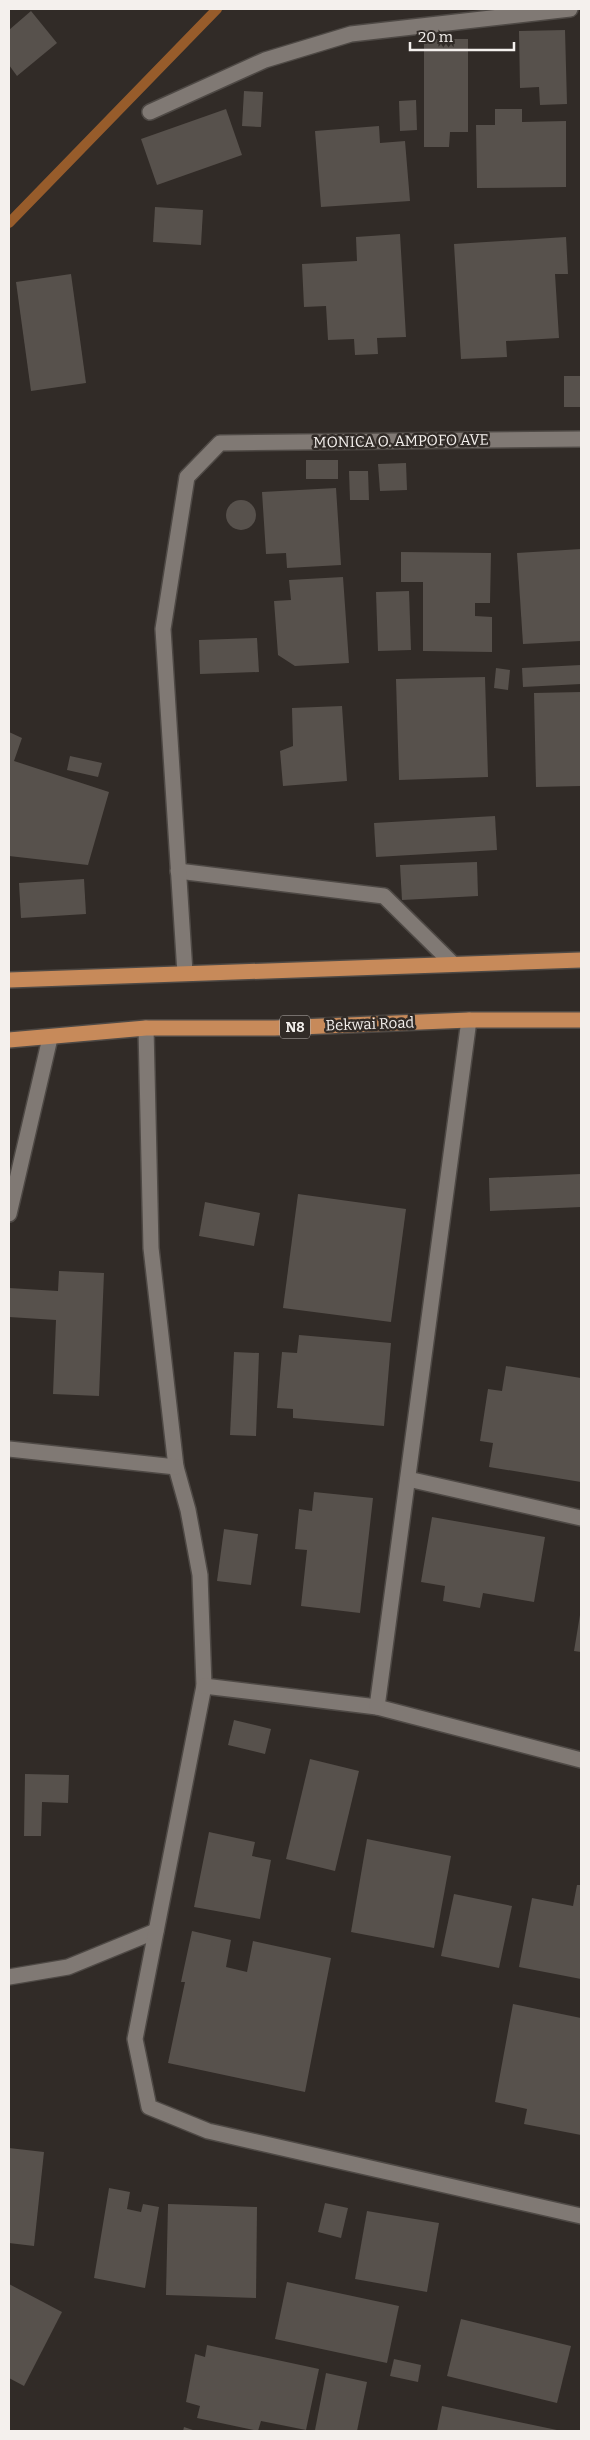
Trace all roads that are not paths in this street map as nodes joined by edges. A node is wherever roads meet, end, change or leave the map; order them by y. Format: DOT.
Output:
graph roads {
  1 [pos="570,9"];
  2 [pos="150,112"];
  3 [pos="581,439"];
  4 [pos="178,871"];
  5 [pos="581,960"];
  6 [pos="453,964"];
  7 [pos="185,973"];
  8 [pos="9,980"];
  9 [pos="469,1020"];
  10 [pos="581,1020"];
  11 [pos="146,1028"];
  12 [pos="50,1038"];
  13 [pos="9,1040"];
  14 [pos="9,1214"];
  15 [pos="9,1449"];
  16 [pos="176,1467"];
  17 [pos="408,1479"];
  18 [pos="581,1518"];
  19 [pos="204,1686"];
  20 [pos="377,1707"];
  21 [pos="581,1760"];
  22 [pos="156,1931"];
  23 [pos="9,1977"];
  24 [pos="581,2216"];
  1 -- 2 [label="street"];
  3 -- 4 [label="street, MONICA O. AMPOFO AVE"];
  4 -- 6 [label="street"];
  4 -- 7 [label="street"];
  5 -- 6 [label="highway"];
  6 -- 7 [label="highway"];
  7 -- 8 [label="highway"];
  9 -- 10 [label="highway, Bekwai Road / N8"];
  9 -- 11 [label="highway, Bekwai Road / N8"];
  9 -- 17 [label="street"];
  11 -- 12 [label="highway, Bekwai Road / N8"];
  11 -- 16 [label="street"];
  12 -- 13 [label="highway, Bekwai Road / N8"];
  12 -- 14 [label="street"];
  15 -- 16 [label="street"];
  16 -- 19 [label="street"];
  17 -- 18 [label="street"];
  17 -- 20 [label="street"];
  19 -- 20 [label="street"];
  19 -- 22 [label="street"];
  20 -- 21 [label="street"];
  22 -- 23 [label="street"];
  22 -- 24 [label="street"];
}
